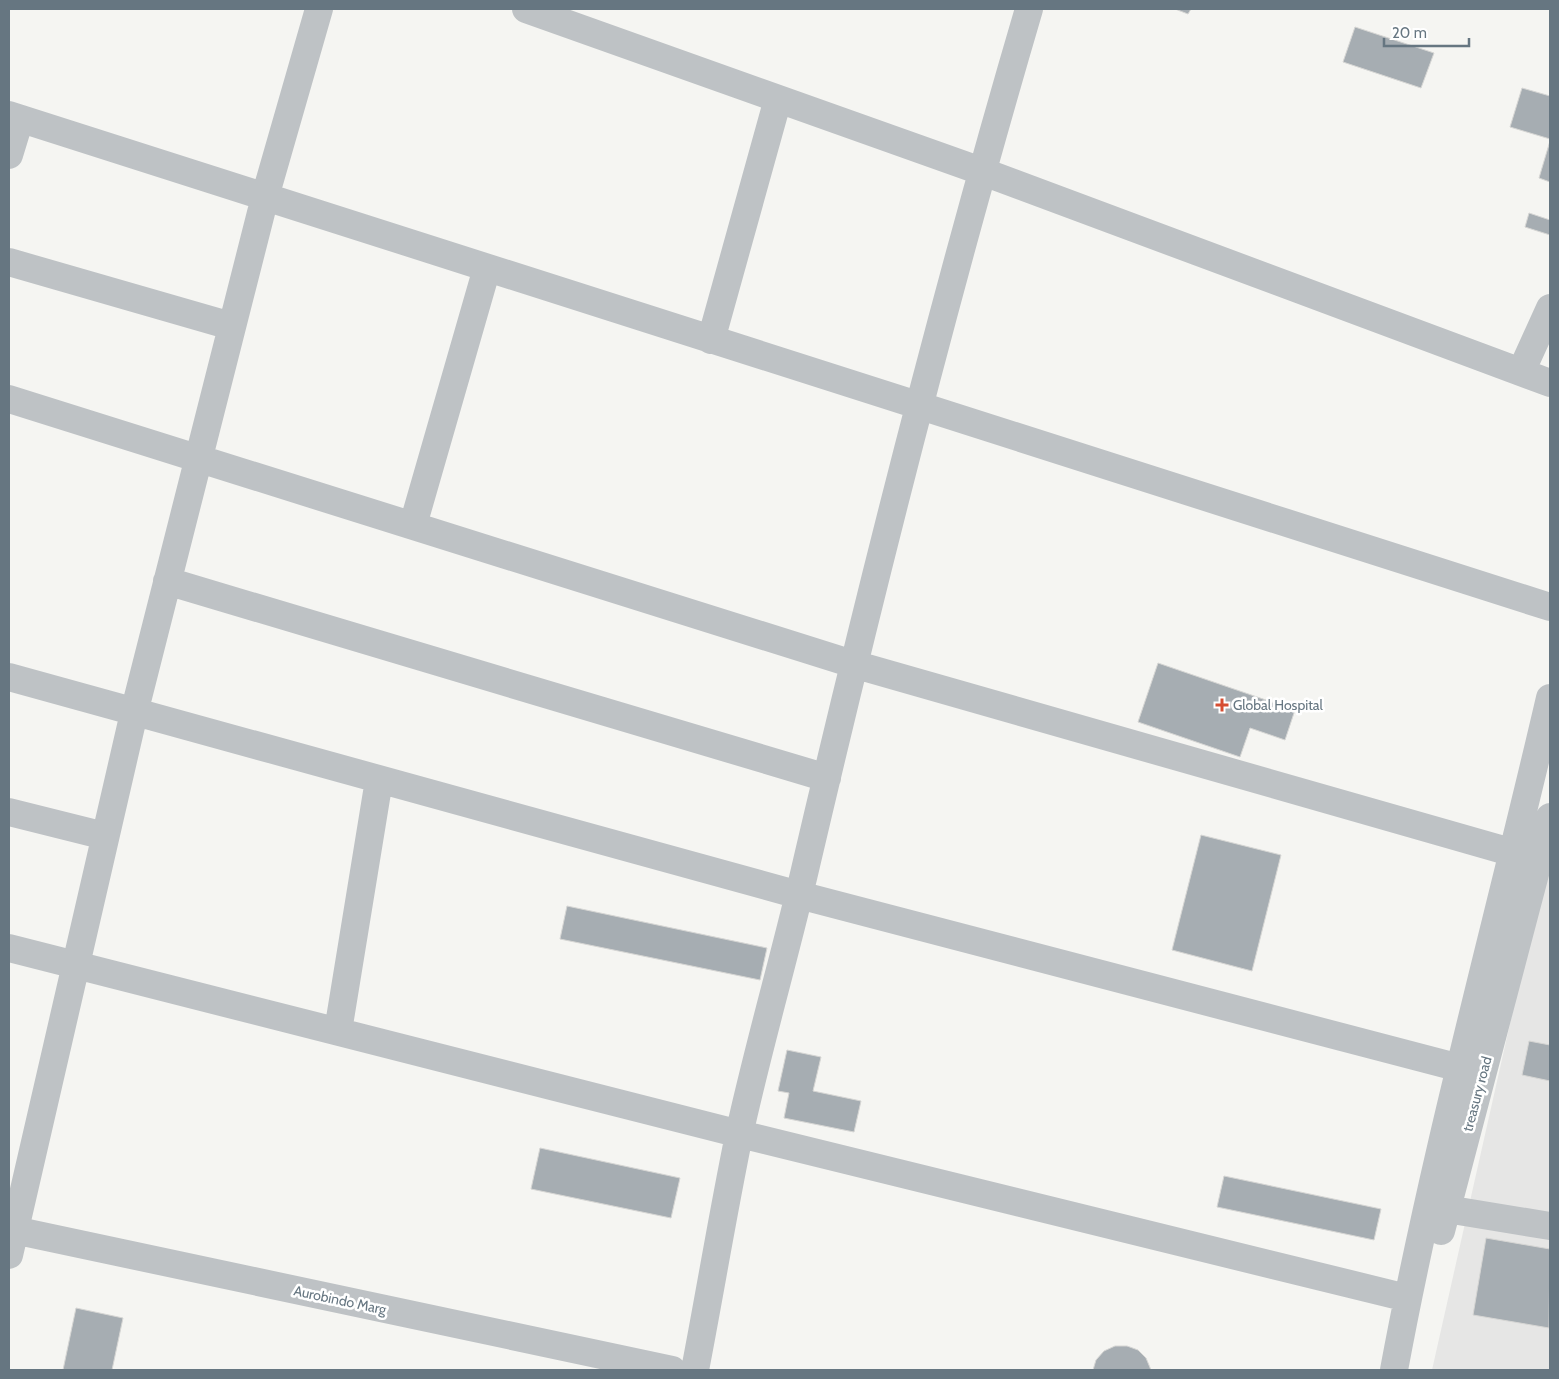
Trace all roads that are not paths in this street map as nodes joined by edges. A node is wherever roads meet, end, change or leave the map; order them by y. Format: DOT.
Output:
graph roads {
  1 [pos="319,9"];
  2 [pos="526,9"];
  3 [pos="1029,9"];
  4 [pos="778,99"];
  5 [pos="14,117"];
  6 [pos="9,155"];
  7 [pos="981,171"];
  8 [pos="265,197"];
  9 [pos="9,262"];
  10 [pos="487,268"];
  11 [pos="1550,308"];
  12 [pos="231,326"];
  13 [pos="711,340"];
  14 [pos="1521,372"];
  15 [pos="1550,383"];
  16 [pos="9,399"];
  17 [pos="918,407"];
  18 [pos="197,458"];
  19 [pos="413,525"];
  20 [pos="167,581"];
  21 [pos="1550,607"];
  22 [pos="853,664"];
  23 [pos="9,677"];
  24 [pos="1550,698"];
  25 [pos="134,713"];
  26 [pos="827,778"];
  27 [pos="380,780"];
  28 [pos="9,812"];
  29 [pos="1550,817"];
  30 [pos="105,836"];
  31 [pos="1514,853"];
  32 [pos="799,895"];
  33 [pos="9,948"];
  34 [pos="75,964"];
  35 [pos="338,1031"];
  36 [pos="1460,1068"];
  37 [pos="740,1134"];
  38 [pos="1438,1207"];
  39 [pos="1550,1226"];
  40 [pos="10,1238"];
  41 [pos="1407,1298"];
  42 [pos="672,1370"];
  43 [pos="695,1370"];
  44 [pos="1394,1370"];
  45 [pos="1404,1370"];
  1 -- 8 [label="street"];
  2 -- 4 [label="street"];
  3 -- 7 [label="street"];
  4 -- 7 [label="street"];
  4 -- 13 [label="street"];
  5 -- 6 [label="street"];
  5 -- 8 [label="street"];
  7 -- 14 [label="street"];
  7 -- 17 [label="street"];
  8 -- 10 [label="street"];
  8 -- 12 [label="street"];
  9 -- 12 [label="street"];
  10 -- 13 [label="street"];
  10 -- 19 [label="street"];
  11 -- 14 [label="street"];
  12 -- 18 [label="street"];
  13 -- 17 [label="street"];
  14 -- 15 [label="street"];
  16 -- 18 [label="street"];
  17 -- 21 [label="street"];
  17 -- 22 [label="street"];
  18 -- 19 [label="street"];
  18 -- 20 [label="street"];
  19 -- 22 [label="street"];
  20 -- 25 [label="street"];
  20 -- 26 [label="street"];
  22 -- 26 [label="street"];
  22 -- 31 [label="street"];
  23 -- 25 [label="street"];
  24 -- 31 [label="street"];
  25 -- 27 [label="street"];
  25 -- 30 [label="street"];
  26 -- 32 [label="street"];
  27 -- 32 [label="street"];
  27 -- 35 [label="street"];
  28 -- 30 [label="street"];
  29 -- 38 [label="street, treasury road"];
  30 -- 34 [label="street"];
  31 -- 36 [label="street"];
  32 -- 36 [label="street"];
  32 -- 37 [label="street"];
  33 -- 34 [label="street"];
  34 -- 35 [label="street"];
  34 -- 40 [label="street"];
  35 -- 37 [label="street"];
  36 -- 38 [label="street"];
  37 -- 41 [label="street"];
  37 -- 43 [label="street"];
  38 -- 39 [label="street"];
  38 -- 41 [label="street"];
  38 -- 45 [label="street, treasury road"];
  40 -- 42 [label="street, Aurobindo Marg"];
  41 -- 44 [label="street"];
}
